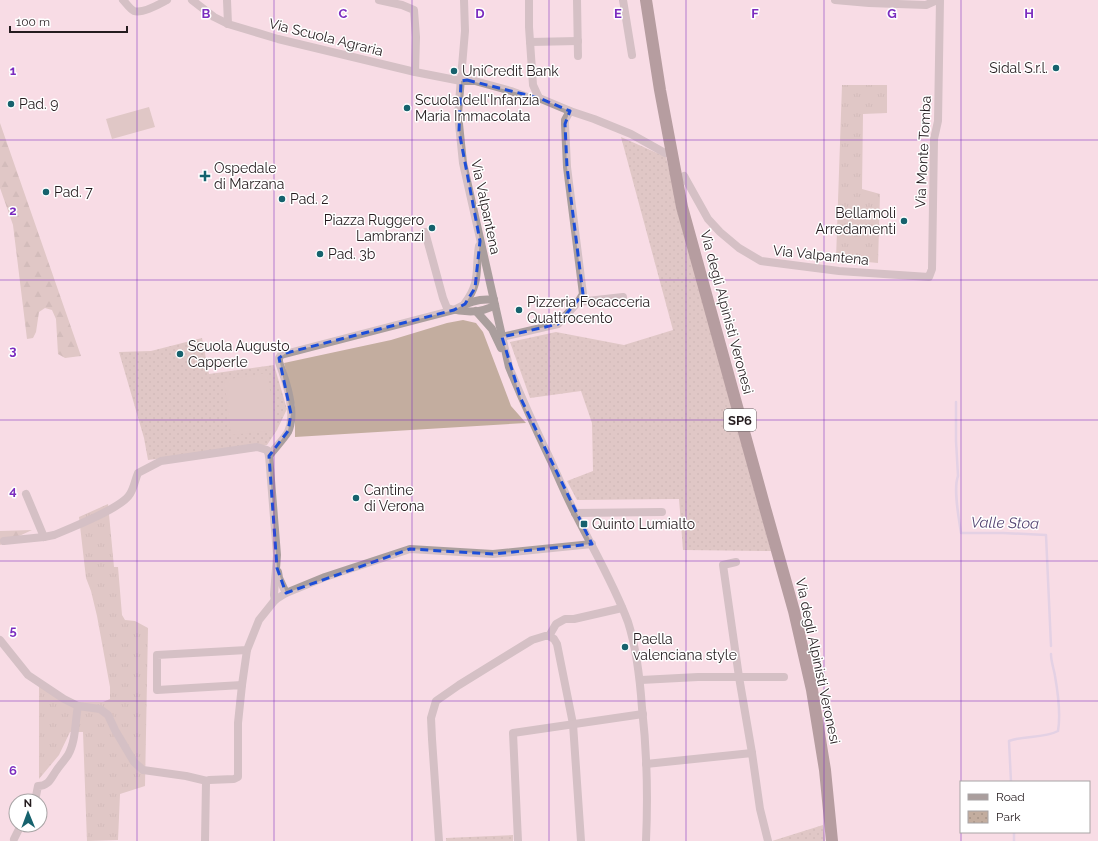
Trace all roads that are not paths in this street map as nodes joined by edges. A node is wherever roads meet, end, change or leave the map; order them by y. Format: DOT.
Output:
graph roads {
  1 [pos="123,0"];
  2 [pos="167,0"];
  3 [pos="192,0"];
  4 [pos="227,0"];
  5 [pos="379,0"];
  6 [pos="464,0"];
  7 [pos="529,0"];
  8 [pos="577,0"];
  9 [pos="623,0"];
  10 [pos="646,0"];
  11 [pos="835,0"];
  12 [pos="938,0"];
  13 [pos="228,24"];
  14 [pos="578,41"];
  15 [pos="530,42"];
  16 [pos="632,55"];
  17 [pos="578,56"];
  18 [pos="415,72"];
  19 [pos="462,81"];
  20 [pos="539,98"];
  21 [pos="570,111"];
  22 [pos="665,153"];
  23 [pos="684,176"];
  24 [pos="425,232"];
  25 [pos="480,241"];
  26 [pos="901,276"];
  27 [pos="623,297"];
  28 [pos="578,302"];
  29 [pos="494,303"];
  30 [pos="465,304"];
  31 [pos="454,310"];
  32 [pos="476,311"];
  33 [pos="502,337"];
  34 [pos="509,367"];
  35 [pos="269,456"];
  36 [pos="26,494"];
  37 [pos="662,512"];
  38 [pos="575,513"];
  39 [pos="44,537"];
  40 [pos="4,541"];
  41 [pos="592,544"];
  42 [pos="736,562"];
  43 [pos="277,568"];
  44 [pos="286,593"];
  45 [pos="275,600"];
  46 [pos="622,608"];
  47 [pos="549,636"];
  48 [pos="0,640"];
  49 [pos="247,650"];
  50 [pos="739,677"];
  51 [pos="784,677"];
  52 [pos="641,680"];
  53 [pos="242,685"];
  54 [pos="78,706"];
  55 [pos="643,714"];
  56 [pos="573,724"];
  57 [pos="752,753"];
  58 [pos="646,764"];
  59 [pos="207,781"];
  60 [pos="37,793"];
  61 [pos="17,833"];
  62 [pos="14,839"];
  63 [pos="205,841"];
  64 [pos="439,841"];
  65 [pos="518,841"];
  66 [pos="581,841"];
  67 [pos="646,841"];
  68 [pos="768,841"];
  69 [pos="832,841"];
  1 -- 2 [label="street"];
  3 -- 13 [label="street, Via Scuola Agraria"];
  4 -- 13 [label="street"];
  5 -- 18 [label="street"];
  6 -- 19 [label="street, Via Valpantena"];
  7 -- 15 [label="street"];
  8 -- 14 [label="street"];
  9 -- 16 [label="street"];
  10 -- 69 [label="highway, Via degli Alpinisti Veronesi / SP6"];
  11 -- 12 [label="street"];
  12 -- 26 [label="street, Via Monte Tomba"];
  13 -- 18 [label="street, Via Scuola Agraria"];
  14 -- 15 [label="street"];
  14 -- 17 [label="street"];
  15 -- 20 [label="street"];
  18 -- 19 [label="street, Via Scuola Agraria"];
  19 -- 20 [label="street"];
  19 -- 25 [label="street, Via Valpantena"];
  20 -- 21 [label="street"];
  21 -- 22 [label="street"];
  21 -- 28 [label="street"];
  23 -- 26 [label="street, Via Valpantena"];
  24 -- 31 [label="street"];
  25 -- 29 [label="street, Via Valpantena"];
  25 -- 30 [label="street"];
  27 -- 28 [label="street"];
  28 -- 33 [label="street"];
  29 -- 30 [label="street"];
  29 -- 32 [label="street"];
  29 -- 33 [label="street, Via Valpantena"];
  30 -- 31 [label="street"];
  31 -- 32 [label="street"];
  31 -- 35 [label="street"];
  32 -- 34 [label="street"];
  33 -- 34 [label="street, Via Valpantena"];
  34 -- 38 [label="street, Via Valpantena"];
  35 -- 39 [label="street"];
  35 -- 43 [label="street"];
  36 -- 39 [label="street"];
  37 -- 38 [label="street"];
  38 -- 41 [label="street, Via Valpantena"];
  39 -- 40 [label="street"];
  41 -- 44 [label="street"];
  41 -- 46 [label="street, Via Valpantena"];
  42 -- 50 [label="street"];
  43 -- 44 [label="street"];
  43 -- 45 [label="street"];
  44 -- 45 [label="street"];
  45 -- 49 [label="street"];
  46 -- 47 [label="street"];
  46 -- 52 [label="street, Via Valpantena"];
  47 -- 56 [label="street"];
  47 -- 64 [label="street"];
  48 -- 54 [label="street"];
  49 -- 53 [label="street"];
  49 -- 53 [label="street"];
  50 -- 51 [label="street"];
  50 -- 52 [label="street"];
  50 -- 57 [label="street"];
  52 -- 55 [label="street, Via Valpantena"];
  53 -- 59 [label="street"];
  54 -- 59 [label="street"];
  54 -- 60 [label="street"];
  55 -- 56 [label="street"];
  55 -- 58 [label="street, Via Valpantena"];
  56 -- 65 [label="street"];
  56 -- 66 [label="street"];
  57 -- 58 [label="street"];
  57 -- 68 [label="street"];
  58 -- 67 [label="street, Via Valpantena"];
  59 -- 63 [label="street"];
  61 -- 62 [label="street"];
}
